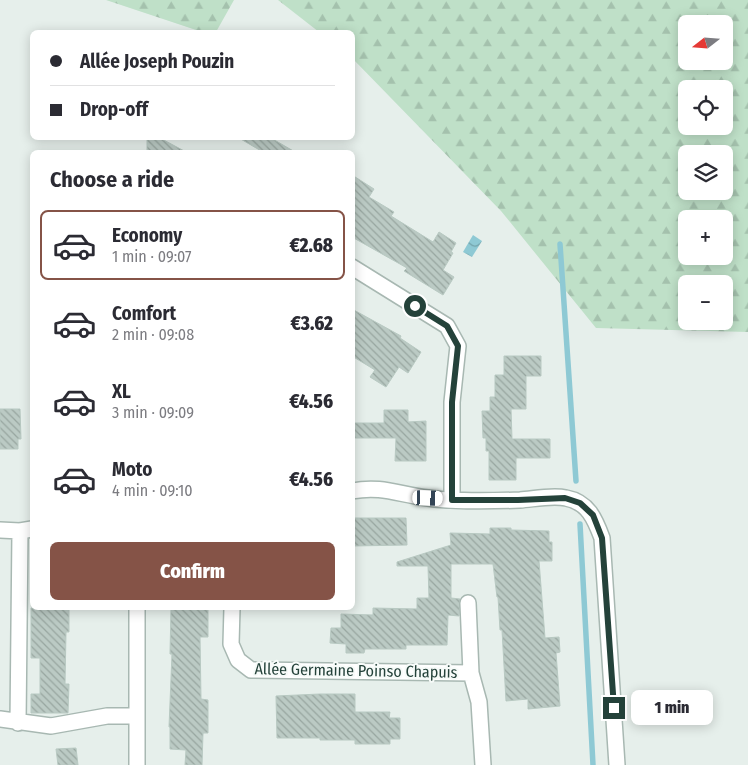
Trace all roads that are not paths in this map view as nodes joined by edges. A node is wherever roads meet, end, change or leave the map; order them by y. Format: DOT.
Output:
graph roads {
  1 [pos="355,269"];
  2 [pos="355,490"];
  3 [pos="452,500"];
  4 [pos="0,530"];
  5 [pos="26,530"];
  6 [pos="468,603"];
  7 [pos="137,610"];
  8 [pos="232,610"];
  9 [pos="471,673"];
  10 [pos="138,716"];
  11 [pos="0,719"];
  12 [pos="18,723"];
  13 [pos="137,765"];
  14 [pos="484,765"];
  15 [pos="618,765"];
  1 -- 3 [label="street"];
  2 -- 3 [label="street"];
  3 -- 15 [label="street"];
  4 -- 5 [label="street"];
  5 -- 12 [label="street"];
  6 -- 9 [label="street, Allée Germaine Poinso Chapuis"];
  7 -- 10 [label="street"];
  8 -- 9 [label="street, Allée Germaine Poinso Chapuis"];
  9 -- 14 [label="street, Allée Germaine Poinso Chapuis"];
  10 -- 12 [label="street"];
  10 -- 13 [label="street"];
  11 -- 12 [label="street"];
}
